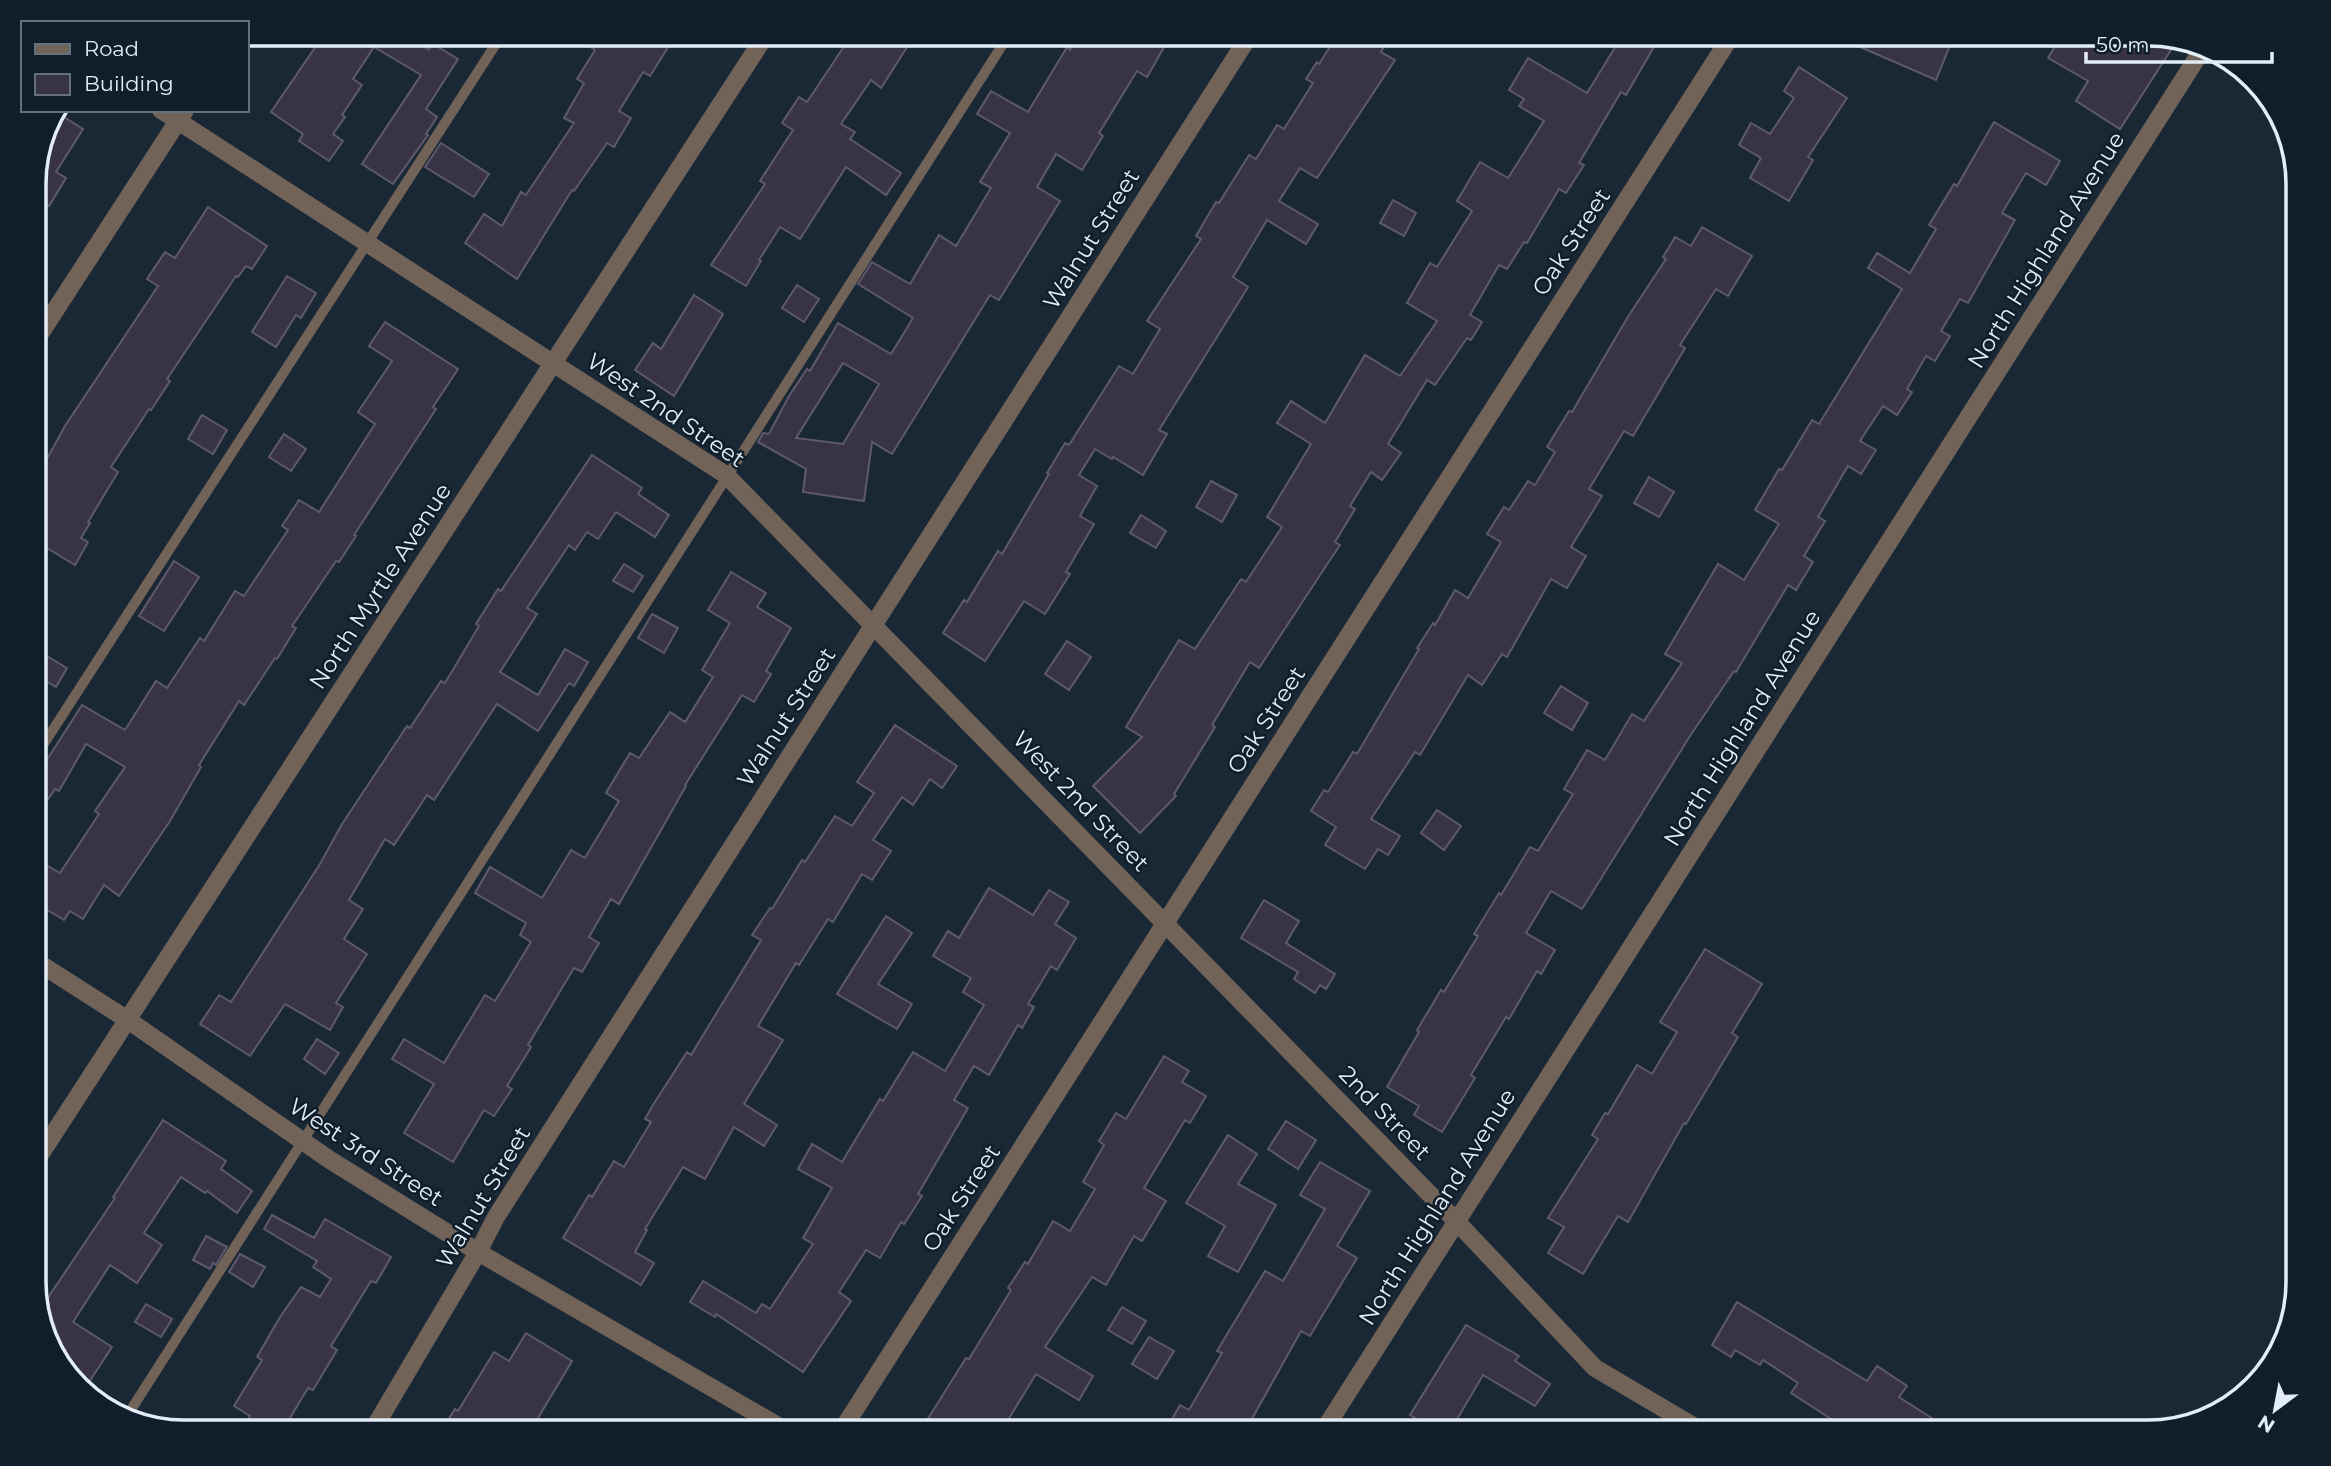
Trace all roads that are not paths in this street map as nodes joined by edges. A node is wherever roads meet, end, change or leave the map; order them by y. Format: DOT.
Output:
graph roads {
  1 [pos="495,46"];
  2 [pos="759,46"];
  3 [pos="1002,46"];
  4 [pos="1243,46"];
  5 [pos="1725,46"];
  6 [pos="2198,56"];
  7 [pos="181,116"];
  8 [pos="366,243"];
  9 [pos="46,324"];
  10 [pos="553,364"];
  11 [pos="726,475"];
  12 [pos="875,625"];
  13 [pos="46,740"];
  14 [pos="1165,923"];
  15 [pos="46,968"];
  16 [pos="128,1020"];
  17 [pos="304,1143"];
  18 [pos="46,1146"];
  19 [pos="1457,1222"];
  20 [pos="478,1252"];
  21 [pos="131,1410"];
  22 [pos="379,1420"];
  23 [pos="768,1420"];
  24 [pos="848,1420"];
  25 [pos="1330,1420"];
  26 [pos="1683,1420"];
  1 -- 8 [label="lane"];
  2 -- 10 [label="street, North Myrtle Avenue"];
  3 -- 11 [label="lane"];
  4 -- 12 [label="street, Walnut Street"];
  5 -- 14 [label="street, Oak Street"];
  6 -- 19 [label="street, North Highland Avenue"];
  7 -- 8 [label="street, West 2nd Street"];
  7 -- 9 [label="street"];
  8 -- 10 [label="street, West 2nd Street"];
  8 -- 13 [label="lane"];
  10 -- 11 [label="street, West 2nd Street"];
  10 -- 16 [label="street, North Myrtle Avenue"];
  11 -- 12 [label="street, West 2nd Street"];
  11 -- 17 [label="lane"];
  12 -- 14 [label="street, West 2nd Street"];
  12 -- 20 [label="street, Walnut Street"];
  14 -- 19 [label="street, 2nd Street"];
  14 -- 24 [label="street, Oak Street"];
  15 -- 16 [label="street, West 3rd Street"];
  16 -- 17 [label="street, West 3rd Street"];
  16 -- 18 [label="street, North Myrtle Avenue"];
  17 -- 20 [label="street, West 3rd Street"];
  17 -- 21 [label="lane"];
  19 -- 25 [label="street, North Highland Avenue"];
  19 -- 26 [label="street, 2nd Street"];
  20 -- 22 [label="street, Walnut Street"];
  20 -- 23 [label="street, West 3rd Street"];
}
